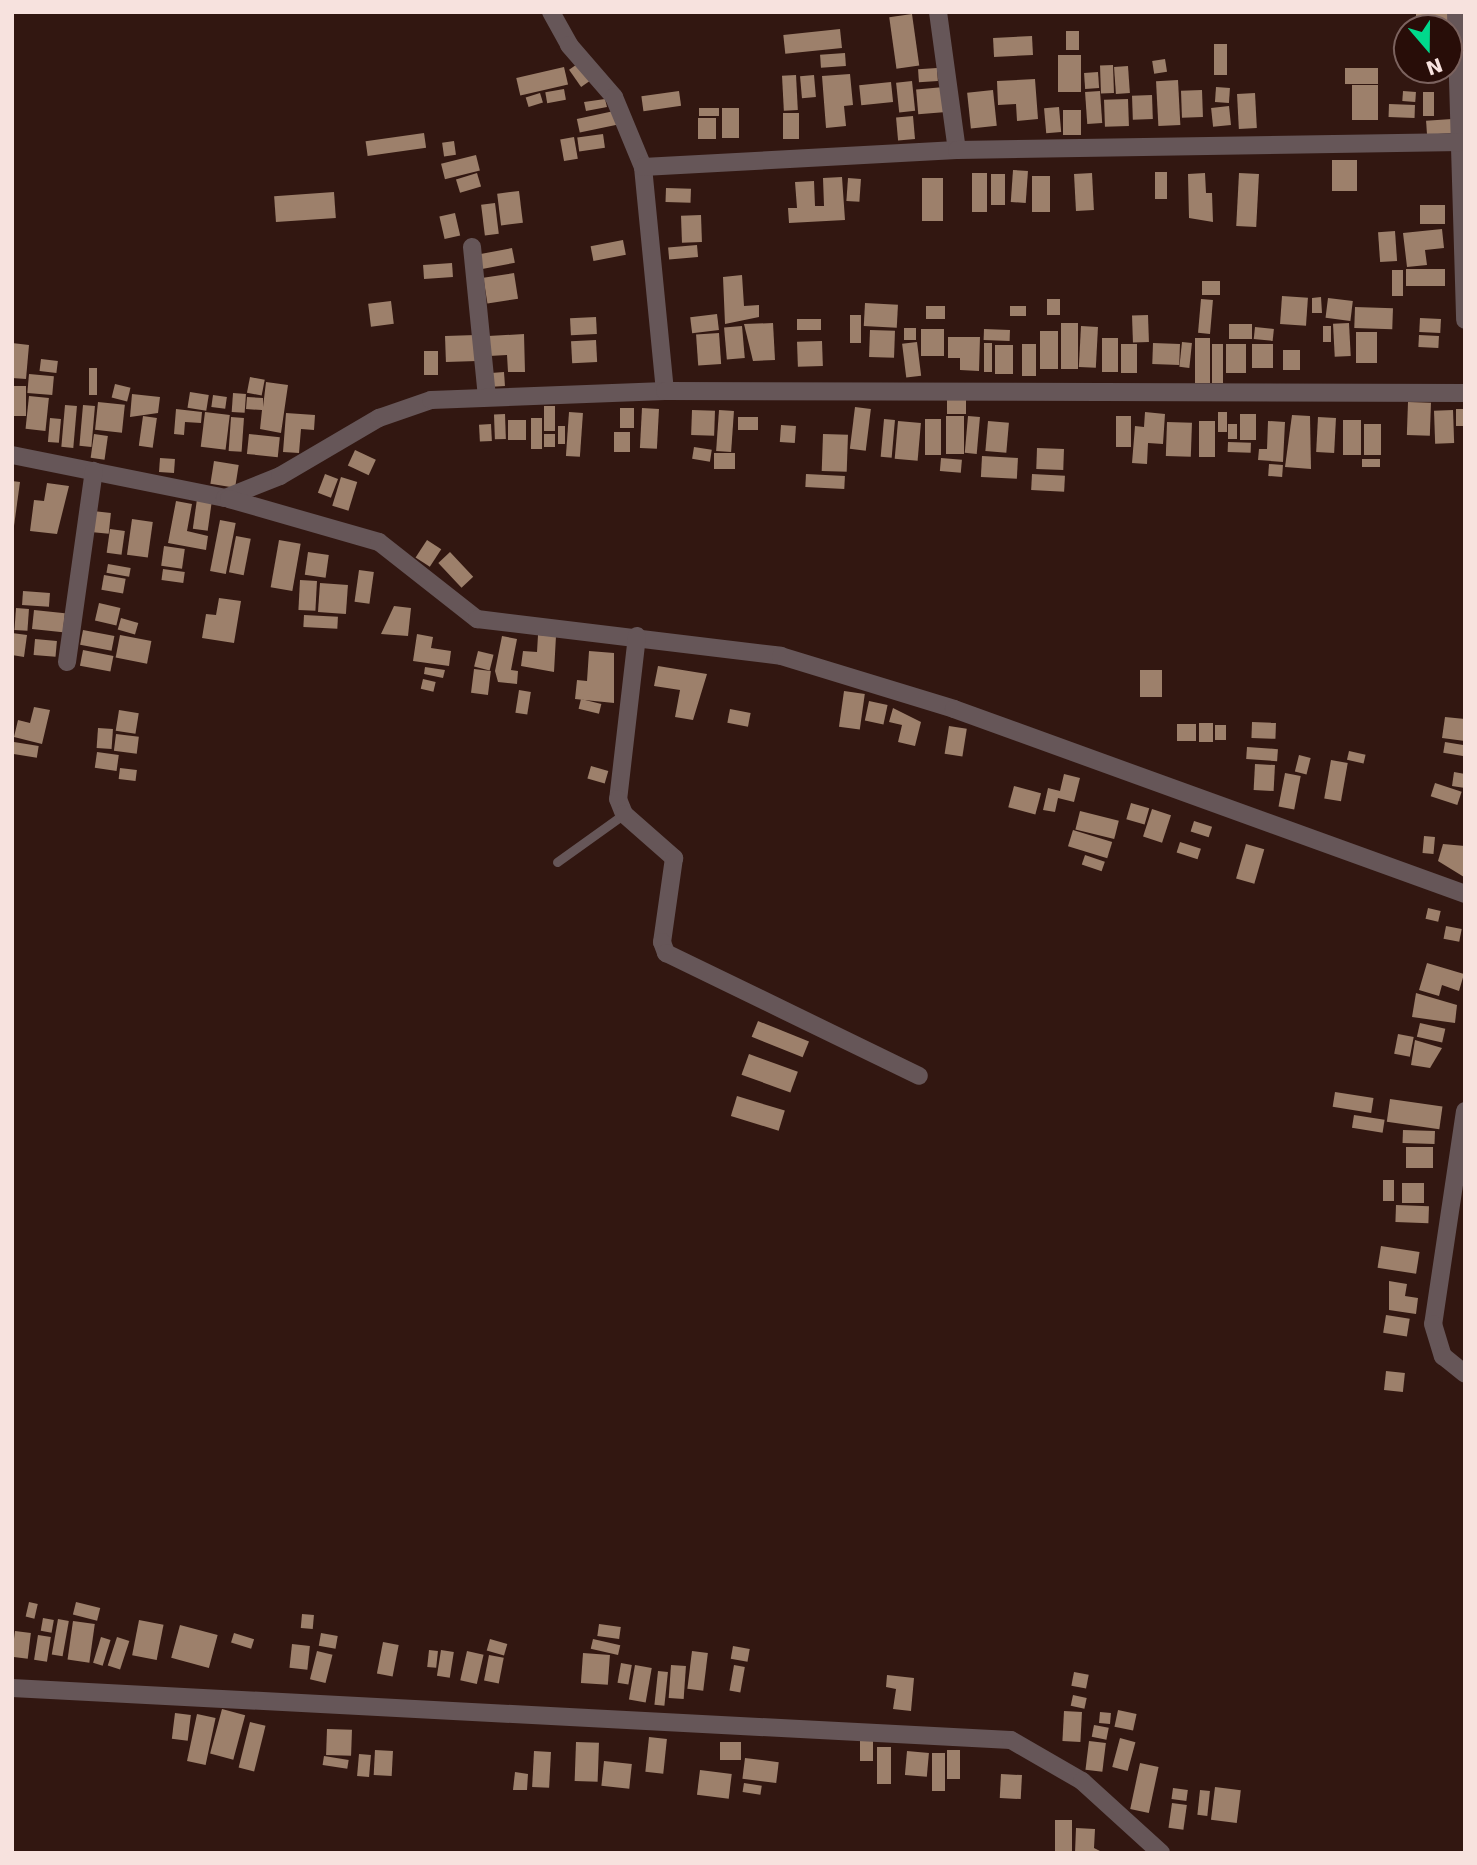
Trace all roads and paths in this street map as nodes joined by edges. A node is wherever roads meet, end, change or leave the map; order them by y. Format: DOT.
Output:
graph roads {
  1 [pos="551,12"];
  2 [pos="938,12"];
  3 [pos="1456,12"];
  4 [pos="1463,116"];
  5 [pos="1461,142"];
  6 [pos="957,150"];
  7 [pos="643,167"];
  8 [pos="472,247"];
  9 [pos="1465,320"];
  10 [pos="665,391"];
  11 [pos="1465,393"];
  12 [pos="487,396"];
  13 [pos="12,456"];
  14 [pos="94,471"];
  15 [pos="225,498"];
  16 [pos="637,636"];
  17 [pos="67,662"];
  18 [pos="624,814"];
  19 [pos="558,862"];
  20 [pos="1465,894"];
  21 [pos="919,1076"];
  22 [pos="1465,1111"];
  23 [pos="1465,1374"];
  24 [pos="12,1688"];
  25 [pos="1161,1853"];
  1 -- 7 [label="street"];
  2 -- 6 [label="street"];
  3 -- 4 [label="street"];
  4 -- 5 [label="street"];
  5 -- 6 [label="street"];
  5 -- 9 [label="street"];
  6 -- 7 [label="street"];
  7 -- 10 [label="street"];
  8 -- 12 [label="street"];
  10 -- 11 [label="street"];
  10 -- 12 [label="street"];
  12 -- 15 [label="street"];
  13 -- 14 [label="street"];
  14 -- 15 [label="street"];
  14 -- 17 [label="street"];
  15 -- 16 [label="street"];
  16 -- 18 [label="street"];
  16 -- 20 [label="street"];
  18 -- 19 [label="lane"];
  18 -- 21 [label="street"];
  22 -- 23 [label="street"];
  24 -- 25 [label="street"];
}
